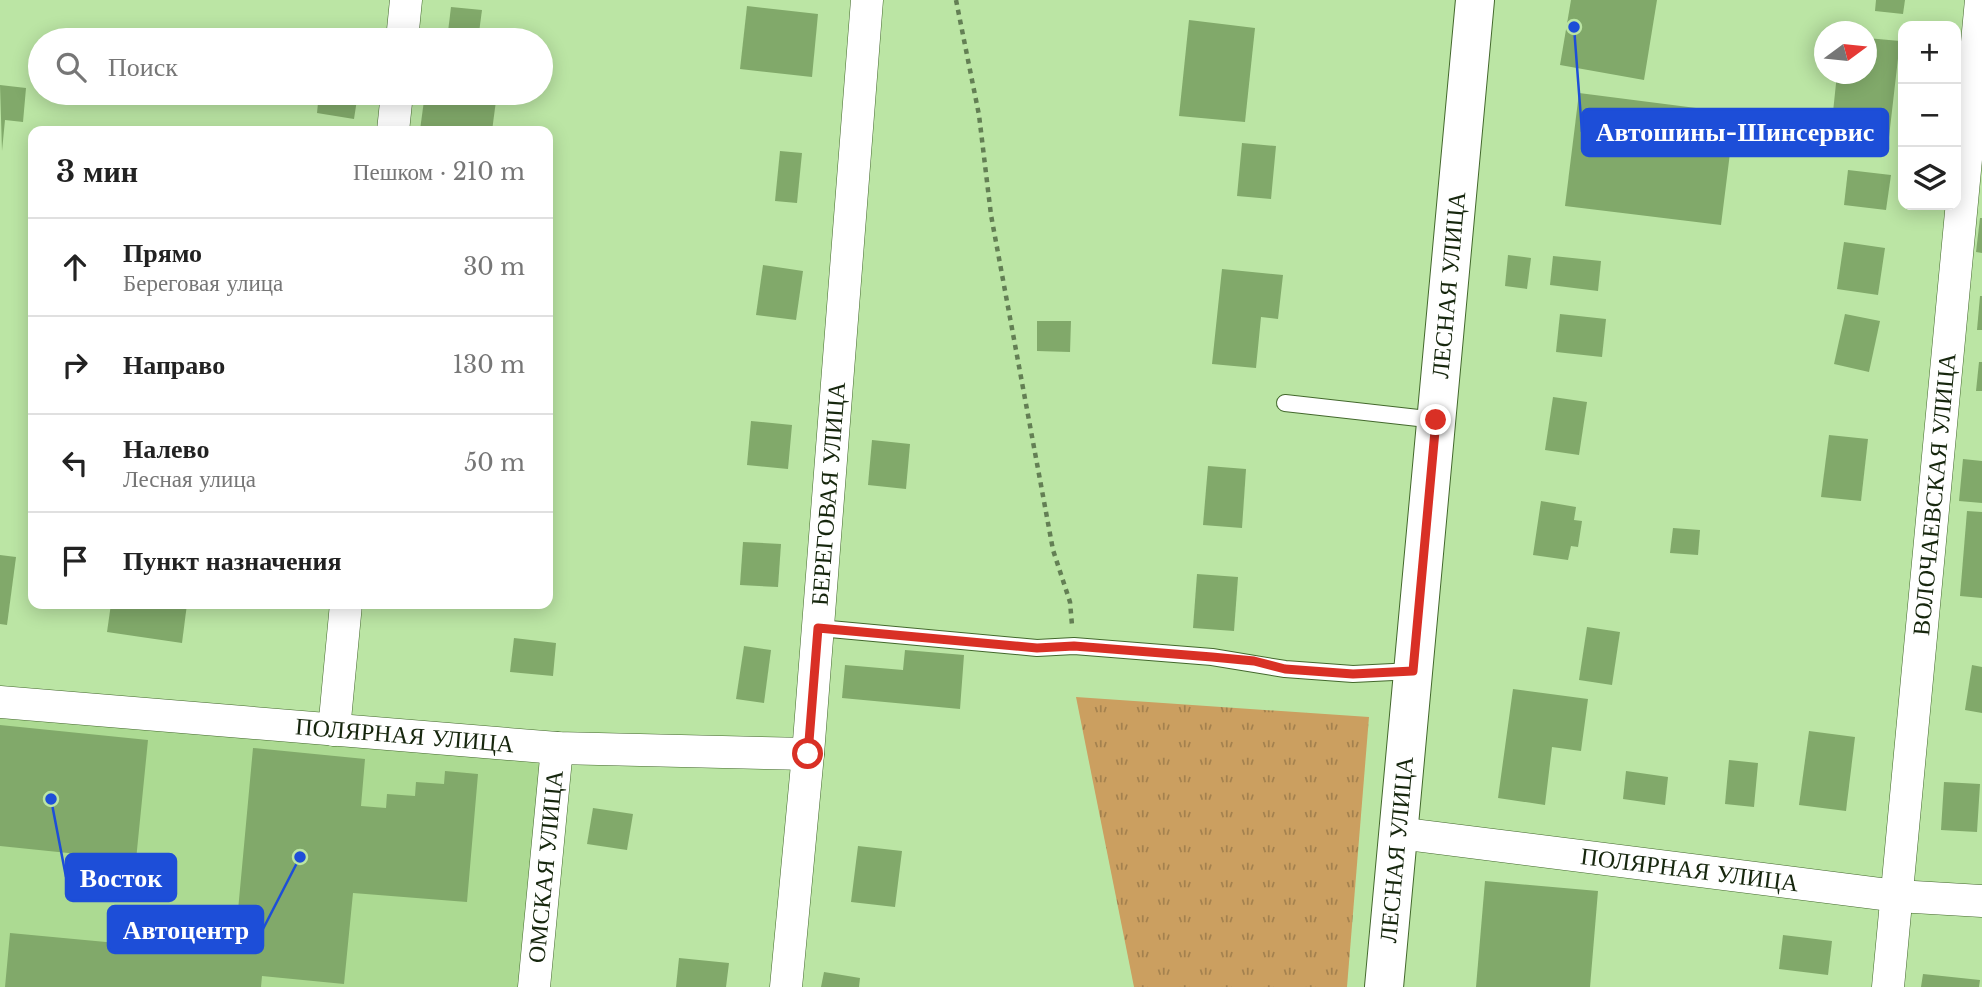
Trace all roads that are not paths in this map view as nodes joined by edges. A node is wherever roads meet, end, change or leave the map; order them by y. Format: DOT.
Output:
graph roads {
  1 [pos="406,0"];
  2 [pos="867,0"];
  3 [pos="1475,0"];
  4 [pos="1981,0"];
  5 [pos="403,28"];
  6 [pos="396,105"];
  7 [pos="394,126"];
  8 [pos="1285,403"];
  9 [pos="1436,420"];
  10 [pos="346,609"];
  11 [pos="818,628"];
  12 [pos="1413,671"];
  13 [pos="0,702"];
  14 [pos="334,730"];
  15 [pos="557,748"];
  16 [pos="808,754"];
  17 [pos="1398,833"];
  18 [pos="1897,896"];
  19 [pos="1982,901"];
  20 [pos="534,987"];
  21 [pos="786,987"];
  22 [pos="1384,987"];
  23 [pos="1888,987"];
  1 -- 5 [label="street"];
  2 -- 11 [label="street, БЕРЕГОВАЯ УЛИЦА"];
  3 -- 9 [label="street, ЛЕСНАЯ УЛИЦА"];
  4 -- 18 [label="street, ВОЛОЧАЕВСКАЯ УЛИЦА"];
  6 -- 7 [label="street"];
  8 -- 9 [label="lane"];
  9 -- 12 [label="street, ЛЕСНАЯ УЛИЦА"];
  10 -- 14 [label="street"];
  11 -- 12 [label="lane"];
  11 -- 16 [label="street, БЕРЕГОВАЯ УЛИЦА"];
  12 -- 17 [label="street, ЛЕСНАЯ УЛИЦА"];
  13 -- 14 [label="street, ПОЛЯРНАЯ УЛИЦА"];
  14 -- 15 [label="street, ПОЛЯРНАЯ УЛИЦА"];
  15 -- 16 [label="street, ПОЛЯРНАЯ УЛИЦА"];
  15 -- 20 [label="street, ОМСКАЯ УЛИЦА"];
  16 -- 21 [label="street, БЕРЕГОВАЯ УЛИЦА"];
  17 -- 18 [label="street, ПОЛЯРНАЯ УЛИЦА"];
  17 -- 22 [label="street, ЛЕСНАЯ УЛИЦА"];
  18 -- 19 [label="street, ПОЛЯРНАЯ УЛИЦА"];
  18 -- 23 [label="street, ВОЛОЧАЕВСКАЯ УЛИЦА"];
}
